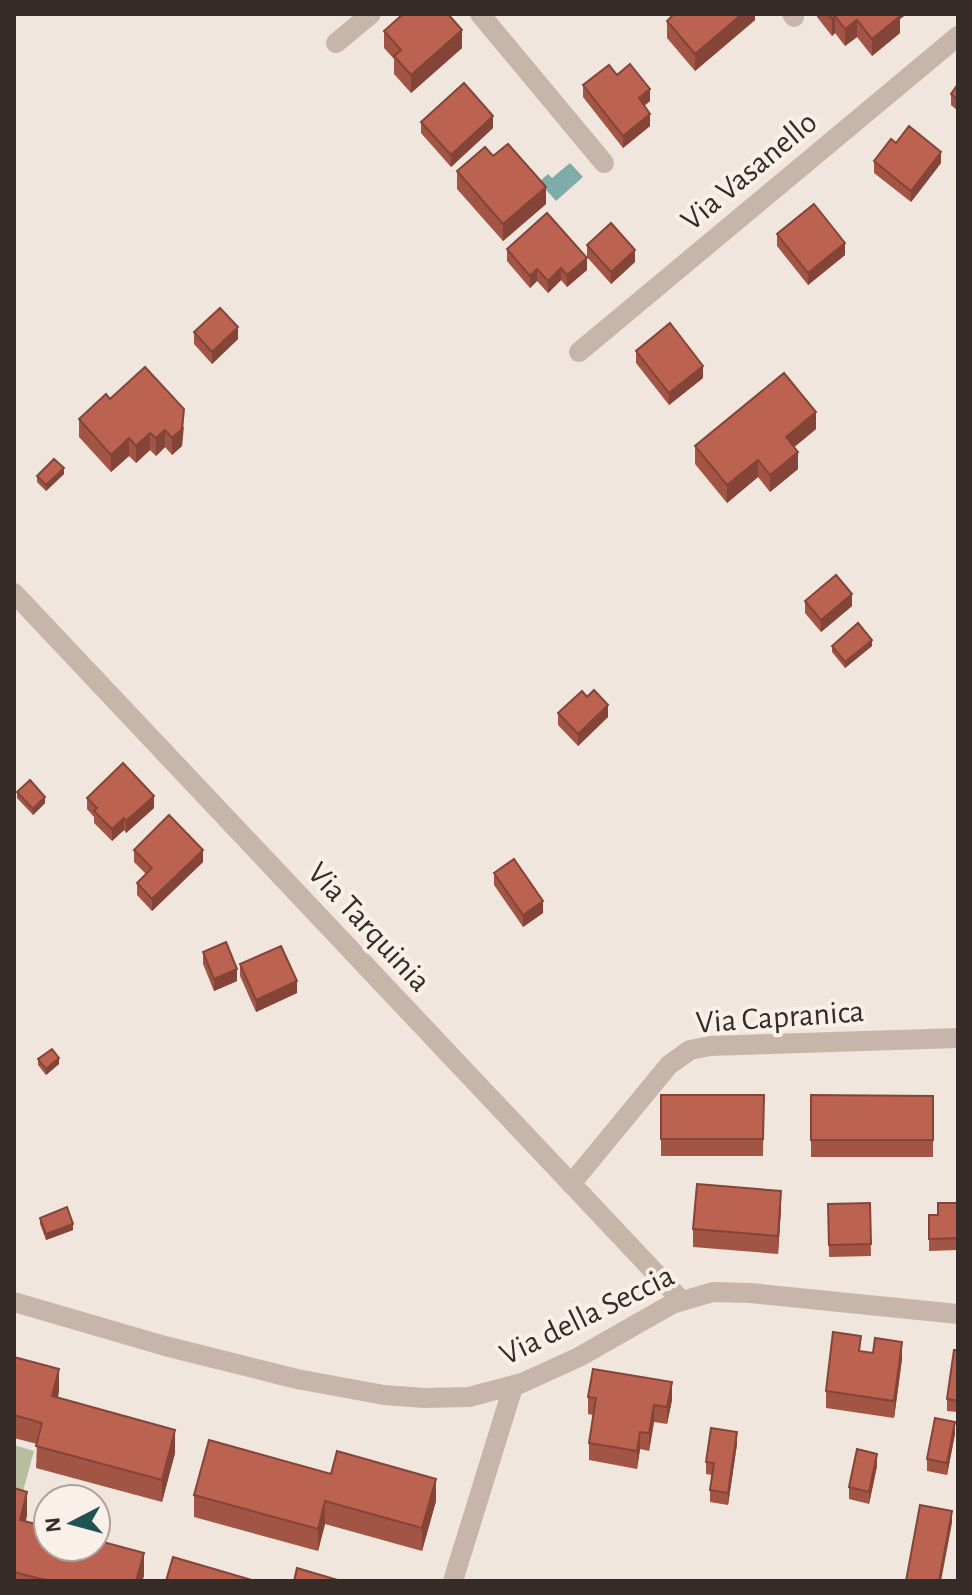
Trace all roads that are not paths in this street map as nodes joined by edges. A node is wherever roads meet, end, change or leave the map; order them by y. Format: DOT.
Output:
graph roads {
  1 [pos="371,14"];
  2 [pos="480,14"];
  3 [pos="958,36"];
  4 [pos="336,43"];
  5 [pos="604,163"];
  6 [pos="579,352"];
  7 [pos="14,593"];
  8 [pos="958,1038"];
  9 [pos="571,1184"];
  10 [pos="681,1300"];
  11 [pos="14,1302"];
  12 [pos="958,1314"];
  13 [pos="513,1387"];
  14 [pos="453,1581"];
  1 -- 4 [label="street"];
  2 -- 5 [label="street"];
  3 -- 6 [label="street, Via Vasanello"];
  7 -- 9 [label="street, Via Tarquinia"];
  8 -- 9 [label="street, Via Capranica"];
  9 -- 10 [label="street, Via Tarquinia"];
  10 -- 12 [label="street, Via della Seccia"];
  10 -- 13 [label="street, Via della Seccia"];
  11 -- 13 [label="street, Via della Seccia"];
  13 -- 14 [label="street"];
}
